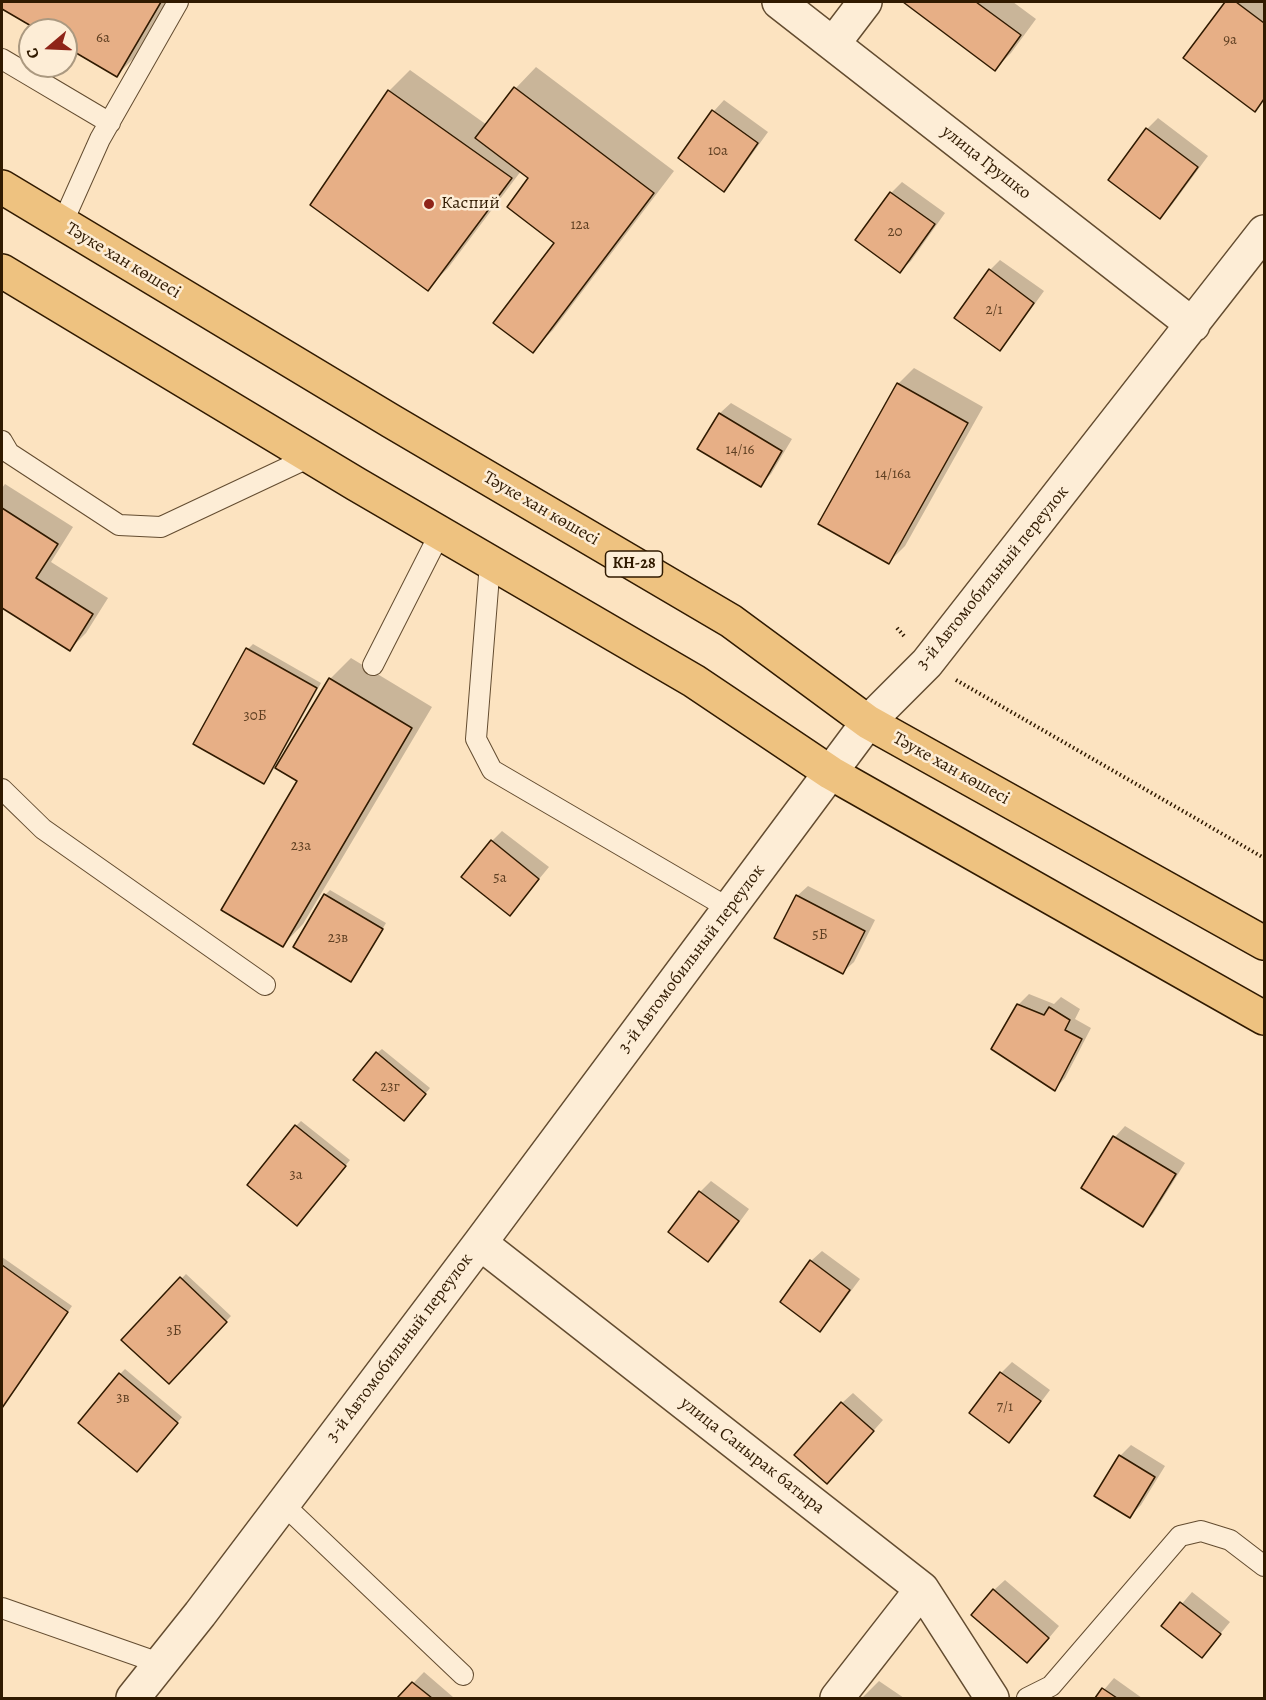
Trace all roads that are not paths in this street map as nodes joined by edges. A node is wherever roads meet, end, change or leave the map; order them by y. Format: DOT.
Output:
graph roads {
  1 [pos="177,2"];
  2 [pos="779,2"];
  3 [pos="865,2"];
  4 [pos="833,44"];
  5 [pos="2,59"];
  6 [pos="110,123"];
  7 [pos="2,188"];
  8 [pos="62,224"];
  9 [pos="1264,232"];
  10 [pos="2,271"];
  11 [pos="1193,325"];
  12 [pos="2,441"];
  13 [pos="310,457"];
  14 [pos="440,533"];
  15 [pos="490,563"];
  16 [pos="373,665"];
  17 [pos="868,722"];
  18 [pos="831,773"];
  19 [pos="2,789"];
  20 [pos="730,909"];
  21 [pos="1264,943"];
  22 [pos="266,985"];
  23 [pos="1264,1018"];
  24 [pos="480,1243"];
  25 [pos="283,1504"];
  26 [pos="1264,1566"];
  27 [pos="922,1589"];
  28 [pos="2,1608"];
  29 [pos="159,1663"];
  30 [pos="463,1675"];
  31 [pos="133,1698"];
  32 [pos="837,1698"];
  33 [pos="992,1698"];
  34 [pos="1027,1698"];
  1 -- 6 [label="lane"];
  2 -- 4 [label="street, улица Грушко"];
  3 -- 4 [label="street"];
  4 -- 11 [label="street, улица Грушко"];
  5 -- 6 [label="lane"];
  6 -- 8 [label="lane"];
  7 -- 8 [label="main road, Тәуке хан көшесі / КН-28"];
  8 -- 17 [label="main road, Тәуке хан көшесі / КН-28"];
  9 -- 11 [label="street, 3-й Автомобильный переулок"];
  10 -- 13 [label="main road"];
  11 -- 17 [label="street, 3-й Автомобильный переулок"];
  12 -- 13 [label="lane"];
  13 -- 14 [label="main road"];
  14 -- 15 [label="main road"];
  14 -- 16 [label="lane"];
  15 -- 18 [label="main road"];
  15 -- 20 [label="lane"];
  17 -- 18 [label="street, 3-й Автомобильный переулок"];
  17 -- 21 [label="main road, Тәуке хан көшесі / КН-28"];
  18 -- 20 [label="street, 3-й Автомобильный переулок"];
  18 -- 23 [label="main road"];
  19 -- 22 [label="lane"];
  20 -- 24 [label="street, 3-й Автомобильный переулок"];
  24 -- 25 [label="street, 3-й Автомобильный переулок"];
  24 -- 27 [label="street, улица Санырак батыра"];
  25 -- 29 [label="street, 3-й Автомобильный переулок"];
  25 -- 30 [label="lane"];
  26 -- 34 [label="lane"];
  27 -- 32 [label="street"];
  27 -- 33 [label="street, улица Санырак батыра"];
  28 -- 29 [label="lane"];
  29 -- 31 [label="street, 3-й Автомобильный переулок"];
}
